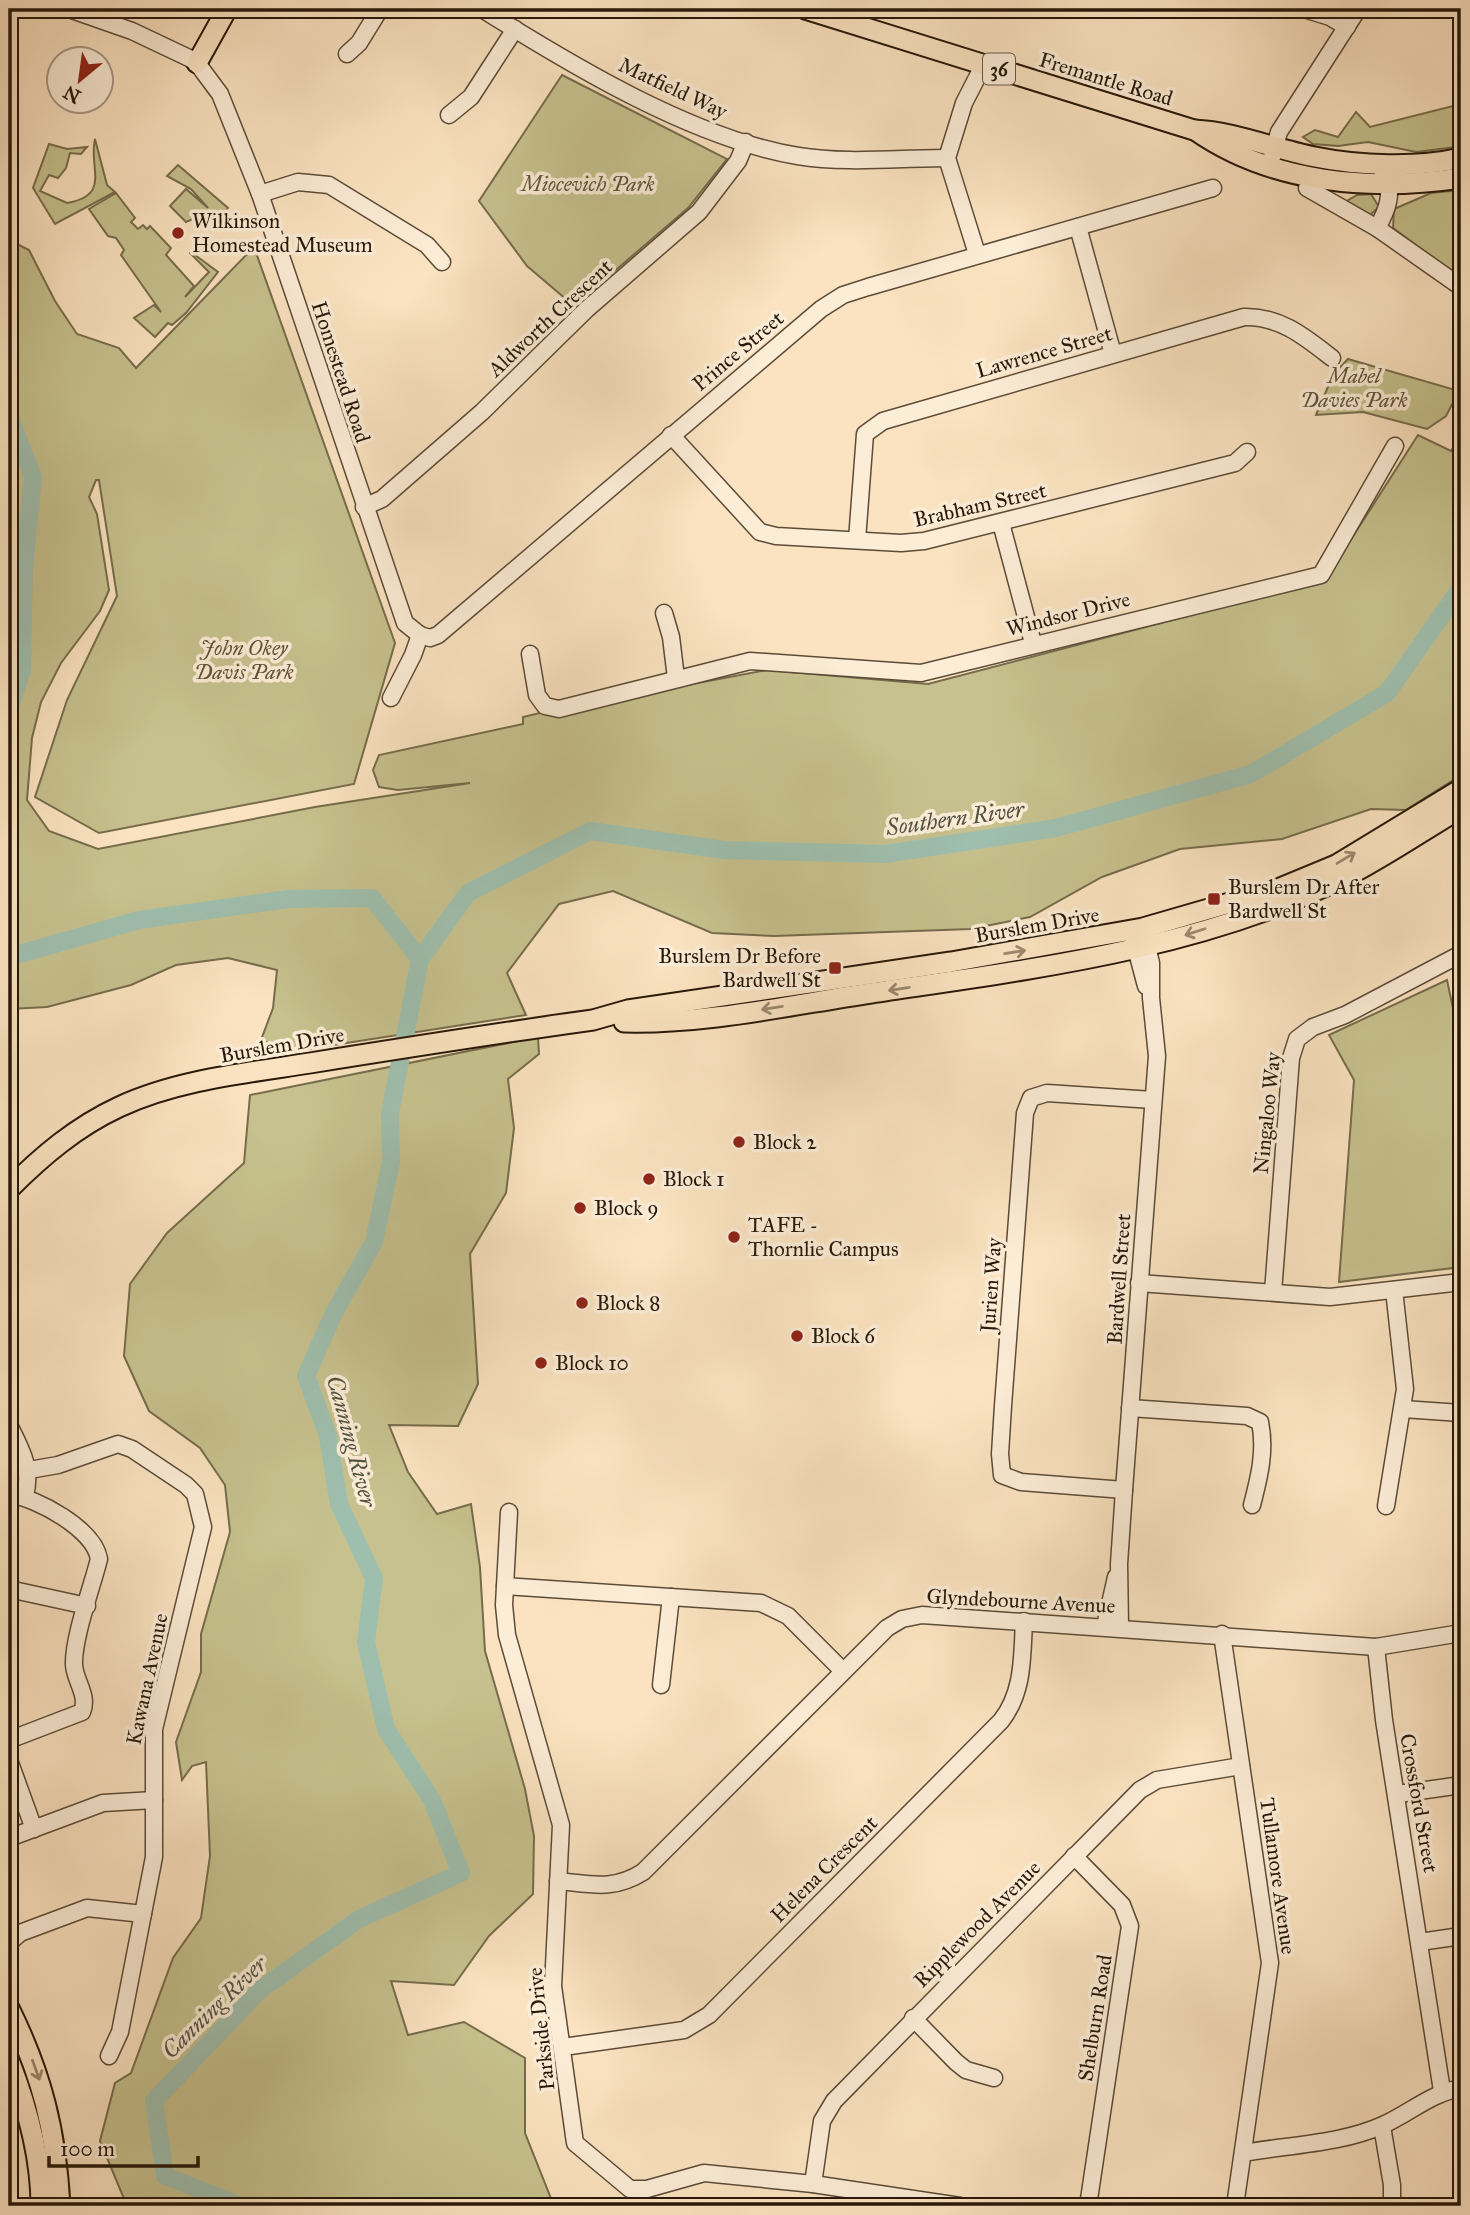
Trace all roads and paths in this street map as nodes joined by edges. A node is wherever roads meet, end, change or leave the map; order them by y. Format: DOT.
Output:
graph roads {
  1 [pos="72,9"];
  2 [pos="225,9"];
  3 [pos="380,9"];
  4 [pos="482,9"];
  5 [pos="805,9"];
  6 [pos="1304,9"];
  7 [pos="1358,9"];
  8 [pos="1347,27"];
  9 [pos="515,29"];
  10 [pos="347,54"];
  11 [pos="196,57"];
  12 [pos="977,62"];
  13 [pos="449,115"];
  14 [pos="746,142"];
  15 [pos="1272,157"];
  16 [pos="947,158"];
  17 [pos="1317,158"];
  18 [pos="1461,158"];
  19 [pos="1410,165"];
  20 [pos="1461,178"];
  21 [pos="1389,185"];
  22 [pos="1213,188"];
  23 [pos="1307,188"];
  24 [pos="260,194"];
  25 [pos="1078,227"];
  26 [pos="1377,228"];
  27 [pos="977,254"];
  28 [pos="442,261"];
  29 [pos="1461,287"];
  30 [pos="1113,354"];
  31 [pos="1332,358"];
  32 [pos="671,435"];
  33 [pos="1395,446"];
  34 [pos="1247,452"];
  35 [pos="364,507"];
  36 [pos="1001,523"];
  37 [pos="857,540"];
  38 [pos="664,613"];
  39 [pos="419,635"];
  40 [pos="1033,643"];
  41 [pos="530,654"];
  42 [pos="676,678"];
  43 [pos="391,698"];
  44 [pos="1461,789"];
  45 [pos="1461,808"];
  46 [pos="1140,939"];
  47 [pos="1461,954"];
  48 [pos="739,993"];
  49 [pos="742,1013"];
  50 [pos="593,1020"];
  51 [pos="1153,1100"];
  52 [pos="9,1189"];
  53 [pos="1461,1282"];
  54 [pos="1139,1283"];
  55 [pos="1394,1290"];
  56 [pos="1273,1292"];
  57 [pos="1130,1408"];
  58 [pos="1403,1409"];
  59 [pos="1461,1413"];
  60 [pos="9,1425"];
  61 [pos="29,1470"];
  62 [pos="1124,1490"];
  63 [pos="17,1495"];
  64 [pos="1252,1505"];
  65 [pos="1386,1506"];
  66 [pos="509,1512"];
  67 [pos="505,1586"];
  68 [pos="9,1590"];
  69 [pos="671,1597"];
  70 [pos="87,1606"];
  71 [pos="1024,1621"];
  72 [pos="1113,1626"];
  73 [pos="1461,1633"];
  74 [pos="1222,1634"];
  75 [pos="1376,1647"];
  76 [pos="842,1670"];
  77 [pos="661,1685"];
  78 [pos="9,1740"];
  79 [pos="9,1760"];
  80 [pos="1241,1766"];
  81 [pos="1461,1785"];
  82 [pos="1398,1794"];
  83 [pos="154,1800"];
  84 [pos="34,1829"];
  85 [pos="9,1838"];
  86 [pos="1074,1856"];
  87 [pos="558,1881"];
  88 [pos="143,1914"];
  89 [pos="1461,1936"];
  90 [pos="1420,1942"];
  91 [pos="9,1943"];
  92 [pos="9,2008"];
  93 [pos="913,2018"];
  94 [pos="563,2047"];
  95 [pos="109,2056"];
  96 [pos="9,2060"];
  97 [pos="994,2078"];
  98 [pos="1461,2088"];
  99 [pos="1442,2091"];
  100 [pos="1382,2126"];
  101 [pos="1243,2152"];
  102 [pos="813,2184"];
  103 [pos="915,2203"];
  104 [pos="41,2206"];
  105 [pos="60,2206"];
  106 [pos="960,2206"];
  107 [pos="1088,2206"];
  108 [pos="1235,2206"];
  109 [pos="1392,2206"];
  1 -- 11 [label="street"];
  2 -- 11 [label="main road"];
  3 -- 10 [label="street"];
  4 -- 9 [label="street, Matfield Way"];
  5 -- 12 [label="main road, Fremantle Road / 36"];
  6 -- 8 [label="street"];
  7 -- 8 [label="street"];
  8 -- 15 [label="street"];
  9 -- 13 [label="street"];
  9 -- 14 [label="street, Matfield Way"];
  11 -- 24 [label="street, Homestead Road"];
  12 -- 15 [label="main road, Fremantle Road / 36"];
  12 -- 16 [label="street"];
  14 -- 16 [label="street, Matfield Way"];
  14 -- 35 [label="street, Aldworth Crescent"];
  15 -- 17 [label="main road, Fremantle Road / 36"];
  15 -- 21 [label="main road, Fremantle Road / 36"];
  16 -- 27 [label="street"];
  17 -- 19 [label="main road, Fremantle Road / 36"];
  17 -- 21 [label="street"];
  18 -- 19 [label="main road, Fremantle Road / 36"];
  19 -- 21 [label="street"];
  20 -- 21 [label="main road, Fremantle Road / 36"];
  21 -- 26 [label="street"];
  22 -- 25 [label="street, Prince Street"];
  23 -- 26 [label="street"];
  24 -- 28 [label="street"];
  24 -- 35 [label="street, Homestead Road"];
  25 -- 27 [label="street, Prince Street"];
  25 -- 30 [label="street"];
  26 -- 29 [label="street"];
  27 -- 32 [label="street, Prince Street"];
  30 -- 31 [label="street, Lawrence Street"];
  30 -- 37 [label="street, Lawrence Street"];
  32 -- 37 [label="street, Brabham Street"];
  32 -- 39 [label="street, Prince Street"];
  33 -- 40 [label="street, Windsor Drive"];
  34 -- 36 [label="street, Brabham Street"];
  35 -- 39 [label="street, Homestead Road"];
  36 -- 37 [label="street, Brabham Street"];
  36 -- 40 [label="street"];
  38 -- 42 [label="street"];
  39 -- 43 [label="street"];
  40 -- 42 [label="street, Windsor Drive"];
  41 -- 42 [label="street, Windsor Drive"];
  46 -- 44 [label="main road, Burslem Drive, one-way"];
  45 -- 46 [label="main road, Burslem Drive, one-way"];
  48 -- 46 [label="main road, Burslem Drive, one-way"];
  46 -- 49 [label="main road, Burslem Drive, one-way"];
  46 -- 51 [label="street, Bardwell Street"];
  47 -- 56 [label="street, Ningaloo Way"];
  48 -- 49 [label="main road"];
  48 -- 50 [label="main road, Burslem Drive"];
  49 -- 50 [label="main road, Burslem Drive"];
  50 -- 52 [label="main road, Burslem Drive"];
  51 -- 54 [label="street, Bardwell Street"];
  51 -- 62 [label="street, Jurien Way"];
  53 -- 55 [label="street"];
  54 -- 56 [label="street"];
  54 -- 57 [label="street, Bardwell Street"];
  55 -- 56 [label="street"];
  55 -- 58 [label="street"];
  57 -- 62 [label="street, Bardwell Street"];
  57 -- 64 [label="street"];
  58 -- 59 [label="street"];
  58 -- 65 [label="street"];
  60 -- 61 [label="street"];
  61 -- 63 [label="street"];
  61 -- 83 [label="street, Kawana Avenue"];
  62 -- 72 [label="street, Bardwell Street"];
  63 -- 70 [label="street"];
  66 -- 67 [label="street, Parkside Drive"];
  67 -- 69 [label="street"];
  67 -- 87 [label="street, Parkside Drive"];
  68 -- 70 [label="street"];
  69 -- 76 [label="street"];
  69 -- 77 [label="street"];
  70 -- 78 [label="street"];
  71 -- 72 [label="street, Glyndebourne Avenue"];
  71 -- 76 [label="street, Glyndebourne Avenue"];
  71 -- 94 [label="street, Helena Crescent"];
  72 -- 74 [label="street, Glyndebourne Avenue"];
  73 -- 75 [label="street, Glyndebourne Avenue"];
  74 -- 75 [label="street, Glyndebourne Avenue"];
  74 -- 80 [label="street, Tullamore Avenue"];
  75 -- 82 [label="street, Crossford Street"];
  76 -- 87 [label="street, Glyndebourne Avenue"];
  79 -- 84 [label="street"];
  80 -- 86 [label="street, Ripplewood Avenue"];
  80 -- 101 [label="street, Tullamore Avenue"];
  81 -- 82 [label="street"];
  82 -- 90 [label="street, Crossford Street"];
  83 -- 84 [label="street"];
  83 -- 88 [label="street, Kawana Avenue"];
  84 -- 85 [label="street"];
  86 -- 93 [label="street, Ripplewood Avenue"];
  86 -- 107 [label="street, Shelburn Road"];
  87 -- 94 [label="street, Parkside Drive"];
  88 -- 91 [label="street"];
  88 -- 95 [label="street, Kawana Avenue"];
  89 -- 90 [label="street"];
  90 -- 99 [label="street, Crossford Street"];
  92 -- 105 [label="main road, one-way"];
  93 -- 97 [label="street"];
  93 -- 102 [label="street, Ripplewood Avenue"];
  94 -- 102 [label="street, Parkside Drive"];
  96 -- 104 [label="main road"];
  98 -- 99 [label="street"];
  99 -- 100 [label="street"];
  100 -- 101 [label="street"];
  100 -- 109 [label="street"];
  101 -- 108 [label="street, Tullamore Avenue"];
  102 -- 103 [label="street, Parkside Drive"];
  103 -- 106 [label="street, Parkside Drive"];
}
